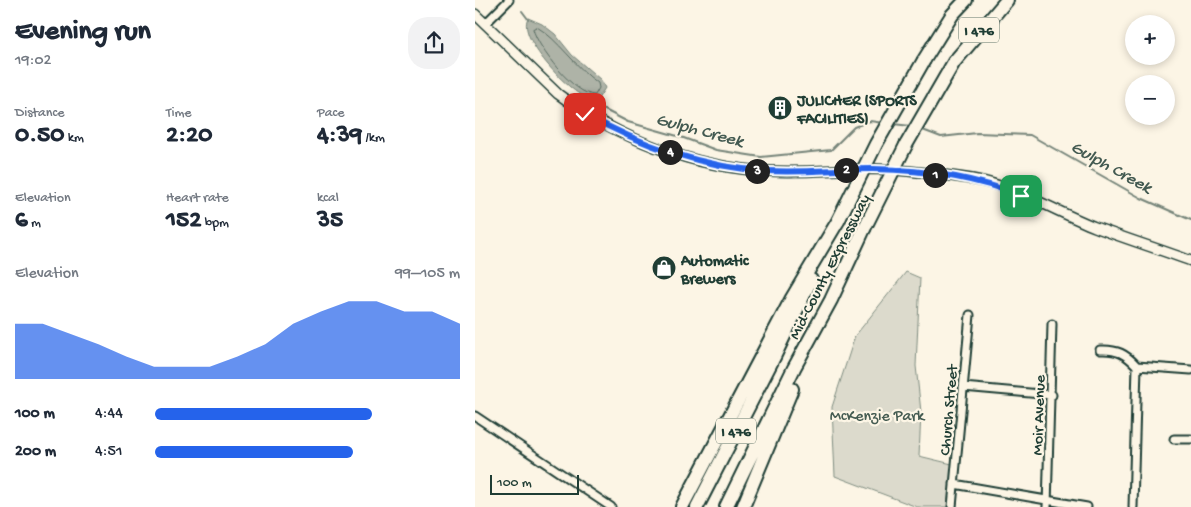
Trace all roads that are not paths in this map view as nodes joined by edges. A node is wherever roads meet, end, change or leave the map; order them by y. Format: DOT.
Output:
graph roads {
  1 [pos="509,0"];
  2 [pos="966,0"];
  3 [pos="1007,0"];
  4 [pos="475,14"];
  5 [pos="486,23"];
  6 [pos="838,221"];
  7 [pos="1191,261"];
  8 [pos="831,300"];
  9 [pos="970,315"];
  10 [pos="1052,324"];
  11 [pos="1100,350"];
  12 [pos="1137,366"];
  13 [pos="1191,370"];
  14 [pos="963,387"];
  15 [pos="1052,395"];
  16 [pos="475,416"];
  17 [pos="1174,439"];
  18 [pos="1191,439"];
  19 [pos="954,484"];
  20 [pos="1047,504"];
  21 [pos="611,507"];
  22 [pos="682,507"];
  23 [pos="697,507"];
  24 [pos="726,507"];
  25 [pos="743,507"];
  26 [pos="952,507"];
  27 [pos="1087,507"];
  28 [pos="1133,507"];
  1 -- 5 [label="street"];
  2 -- 6 [label="highway, Mid-County Expressway / I 476, bridge"];
  3 -- 8 [label="highway, Mid-County Expressway / I 476, bridge"];
  4 -- 5 [label="street"];
  5 -- 7 [label="street"];
  6 -- 22 [label="highway"];
  6 -- 23 [label="highway, Mid-County Expressway / I 476"];
  8 -- 24 [label="highway, Mid-County Expressway / I 476"];
  8 -- 25 [label="highway"];
  9 -- 14 [label="street, Church Street"];
  10 -- 15 [label="street, Moir Avenue"];
  11 -- 12 [label="street"];
  12 -- 13 [label="street"];
  12 -- 28 [label="street"];
  14 -- 15 [label="street"];
  14 -- 19 [label="street, Church Street"];
  15 -- 20 [label="street, Moir Avenue"];
  16 -- 21 [label="street"];
  17 -- 18 [label="street"];
  19 -- 20 [label="street"];
  19 -- 26 [label="street, Church Street"];
  20 -- 27 [label="street"];
}
